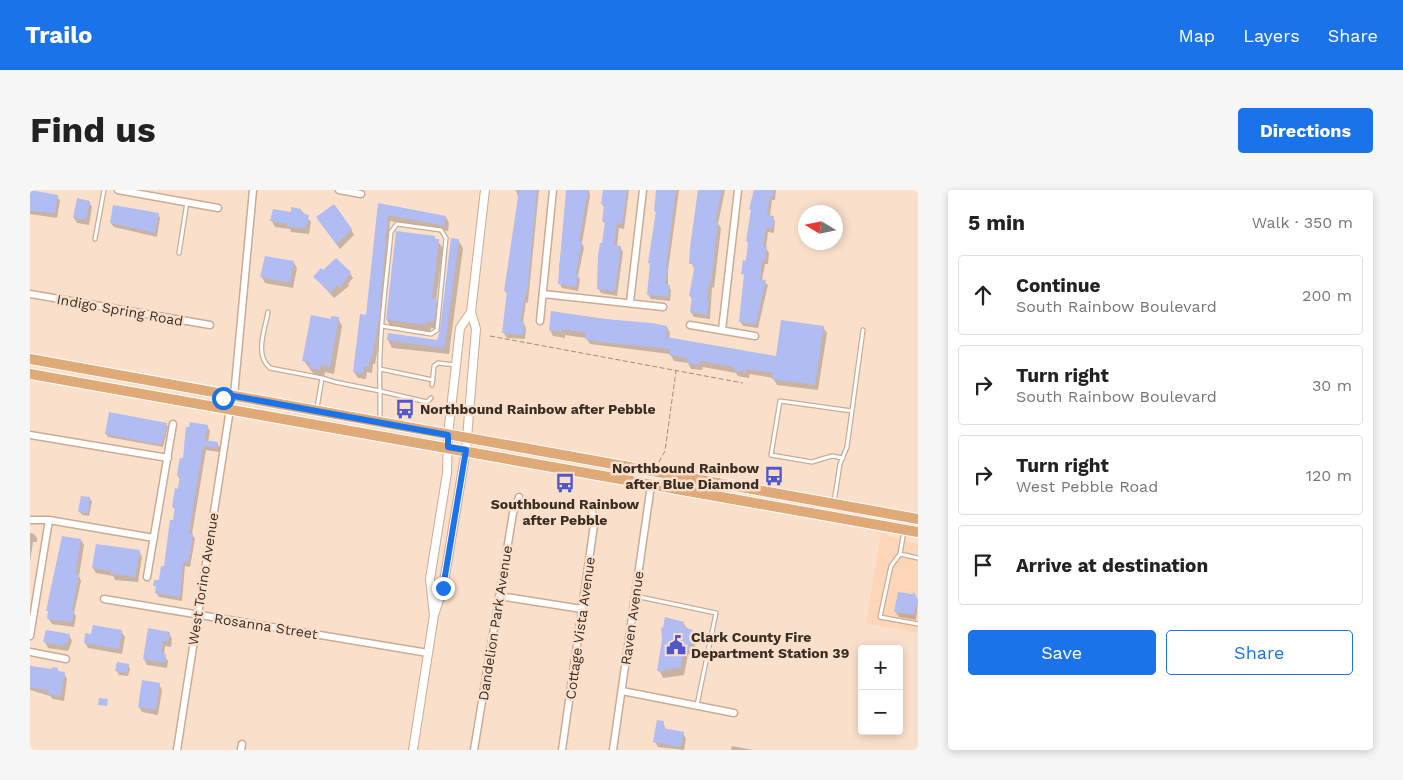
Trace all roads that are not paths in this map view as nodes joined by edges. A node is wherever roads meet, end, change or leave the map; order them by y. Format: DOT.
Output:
graph roads {
  1 [pos="104,190"];
  2 [pos="118,190"];
  3 [pos="253,190"];
  4 [pos="339,190"];
  5 [pos="485,190"];
  6 [pos="553,190"];
  7 [pos="644,190"];
  8 [pos="738,190"];
  9 [pos="361,194"];
  10 [pos="188,202"];
  11 [pos="218,208"];
  12 [pos="95,239"];
  13 [pos="180,253"];
  14 [pos="30,294"];
  15 [pos="543,294"];
  16 [pos="630,302"];
  17 [pos="663,307"];
  18 [pos="268,312"];
  19 [pos="471,312"];
  20 [pos="540,321"];
  21 [pos="210,325"];
  22 [pos="690,325"];
  23 [pos="382,326"];
  24 [pos="722,330"];
  25 [pos="863,330"];
  26 [pos="755,336"];
  27 [pos="30,360"];
  28 [pos="456,365"];
  29 [pos="30,366"];
  30 [pos="71,367"];
  31 [pos="380,369"];
  32 [pos="30,374"];
  33 [pos="406,375"];
  34 [pos="418,377"];
  35 [pos="322,378"];
  36 [pos="406,380"];
  37 [pos="433,380"];
  38 [pos="418,382"];
  39 [pos="432,385"];
  40 [pos="380,391"];
  41 [pos="234,396"];
  42 [pos="431,398"];
  43 [pos="183,400"];
  44 [pos="230,409"];
  45 [pos="313,410"];
  46 [pos="852,411"];
  47 [pos="380,423"];
  48 [pos="173,424"];
  49 [pos="30,434"];
  50 [pos="448,435"];
  51 [pos="467,438"];
  52 [pos="448,447"];
  53 [pos="466,450"];
  54 [pos="168,458"];
  55 [pos="843,458"];
  56 [pos="654,472"];
  57 [pos="688,478"];
  58 [pos="617,479"];
  59 [pos="651,485"];
  60 [pos="520,497"];
  61 [pos="834,505"];
  62 [pos="590,507"];
  63 [pos="918,519"];
  64 [pos="30,520"];
  65 [pos="49,520"];
  66 [pos="904,530"];
  67 [pos="918,532"];
  68 [pos="154,538"];
  69 [pos="900,554"];
  70 [pos="918,558"];
  71 [pos="147,577"];
  72 [pos="499,596"];
  73 [pos="636,596"];
  74 [pos="104,599"];
  75 [pos="582,609"];
  76 [pos="197,615"];
  77 [pos="434,615"];
  78 [pos="918,624"];
  79 [pos="30,636"];
  80 [pos="30,652"];
  81 [pos="428,653"];
  82 [pos="66,658"];
  83 [pos="622,691"];
  84 [pos="697,706"];
  85 [pos="734,713"];
  86 [pos="176,750"];
  87 [pos="413,750"];
  88 [pos="474,750"];
  89 [pos="562,750"];
  90 [pos="614,750"];
  1 -- 12 [label="lane"];
  2 -- 10 [label="street"];
  3 -- 41 [label="street"];
  4 -- 9 [label="street"];
  5 -- 19 [label="street"];
  6 -- 15 [label="street"];
  7 -- 16 [label="street"];
  8 -- 24 [label="street"];
  10 -- 11 [label="street"];
  10 -- 13 [label="lane"];
  14 -- 21 [label="street, Indigo Spring Road"];
  15 -- 16 [label="street"];
  15 -- 20 [label="street"];
  16 -- 17 [label="street"];
  18 -- 35 [label="lane"];
  19 -- 28 [label="street"];
  19 -- 51 [label="street"];
  22 -- 24 [label="street"];
  23 -- 23 [label="lane"];
  23 -- 31 [label="lane"];
  24 -- 26 [label="street"];
  25 -- 46 [label="lane"];
  27 -- 30 [label="main road"];
  28 -- 37 [label="lane"];
  28 -- 50 [label="street"];
  29 -- 30 [label="main road"];
  30 -- 41 [label="main road"];
  31 -- 33 [label="lane"];
  31 -- 40 [label="lane"];
  32 -- 43 [label="main road"];
  33 -- 34 [label="lane"];
  33 -- 36 [label="lane"];
  34 -- 37 [label="lane"];
  34 -- 38 [label="lane"];
  35 -- 40 [label="lane"];
  35 -- 45 [label="lane"];
  37 -- 39 [label="lane"];
  40 -- 42 [label="lane"];
  40 -- 47 [label="lane"];
  41 -- 43 [label="main road"];
  41 -- 45 [label="main road"];
  43 -- 44 [label="main road"];
  44 -- 45 [label="main road"];
  44 -- 52 [label="main road"];
  44 -- 76 [label="street, West Torino Avenue"];
  45 -- 47 [label="main road"];
  46 -- 55 [label="lane"];
  46 -- 55 [label="lane"];
  47 -- 50 [label="main road"];
  48 -- 54 [label="street"];
  49 -- 54 [label="street"];
  50 -- 51 [label="main road"];
  50 -- 52 [label="street"];
  51 -- 53 [label="street"];
  51 -- 56 [label="main road"];
  52 -- 53 [label="main road"];
  52 -- 77 [label="street"];
  53 -- 58 [label="main road"];
  53 -- 77 [label="street"];
  54 -- 68 [label="street"];
  55 -- 61 [label="lane"];
  56 -- 57 [label="main road"];
  56 -- 58 [label="main road"];
  57 -- 59 [label="main road"];
  57 -- 61 [label="main road"];
  58 -- 59 [label="main road"];
  59 -- 66 [label="main road"];
  59 -- 73 [label="street, Raven Avenue"];
  60 -- 72 [label="street, Dandelion Park Avenue"];
  61 -- 63 [label="main road"];
  62 -- 75 [label="street, Cottage Vista Avenue"];
  64 -- 65 [label="street"];
  65 -- 68 [label="street"];
  65 -- 79 [label="street"];
  66 -- 67 [label="main road"];
  66 -- 69 [label="lane"];
  68 -- 71 [label="street"];
  69 -- 70 [label="lane"];
  69 -- 78 [label="lane"];
  72 -- 75 [label="street"];
  72 -- 88 [label="street, Dandelion Park Avenue"];
  73 -- 83 [label="street, Raven Avenue"];
  73 -- 84 [label="lane"];
  74 -- 76 [label="street, Rosanna Street"];
  75 -- 89 [label="street, Cottage Vista Avenue"];
  76 -- 81 [label="street, Rosanna Street"];
  76 -- 86 [label="street, West Torino Avenue"];
  77 -- 81 [label="street"];
  80 -- 82 [label="street"];
  81 -- 87 [label="street"];
  83 -- 84 [label="street"];
  83 -- 90 [label="street, Raven Avenue"];
  84 -- 85 [label="street"];
}
